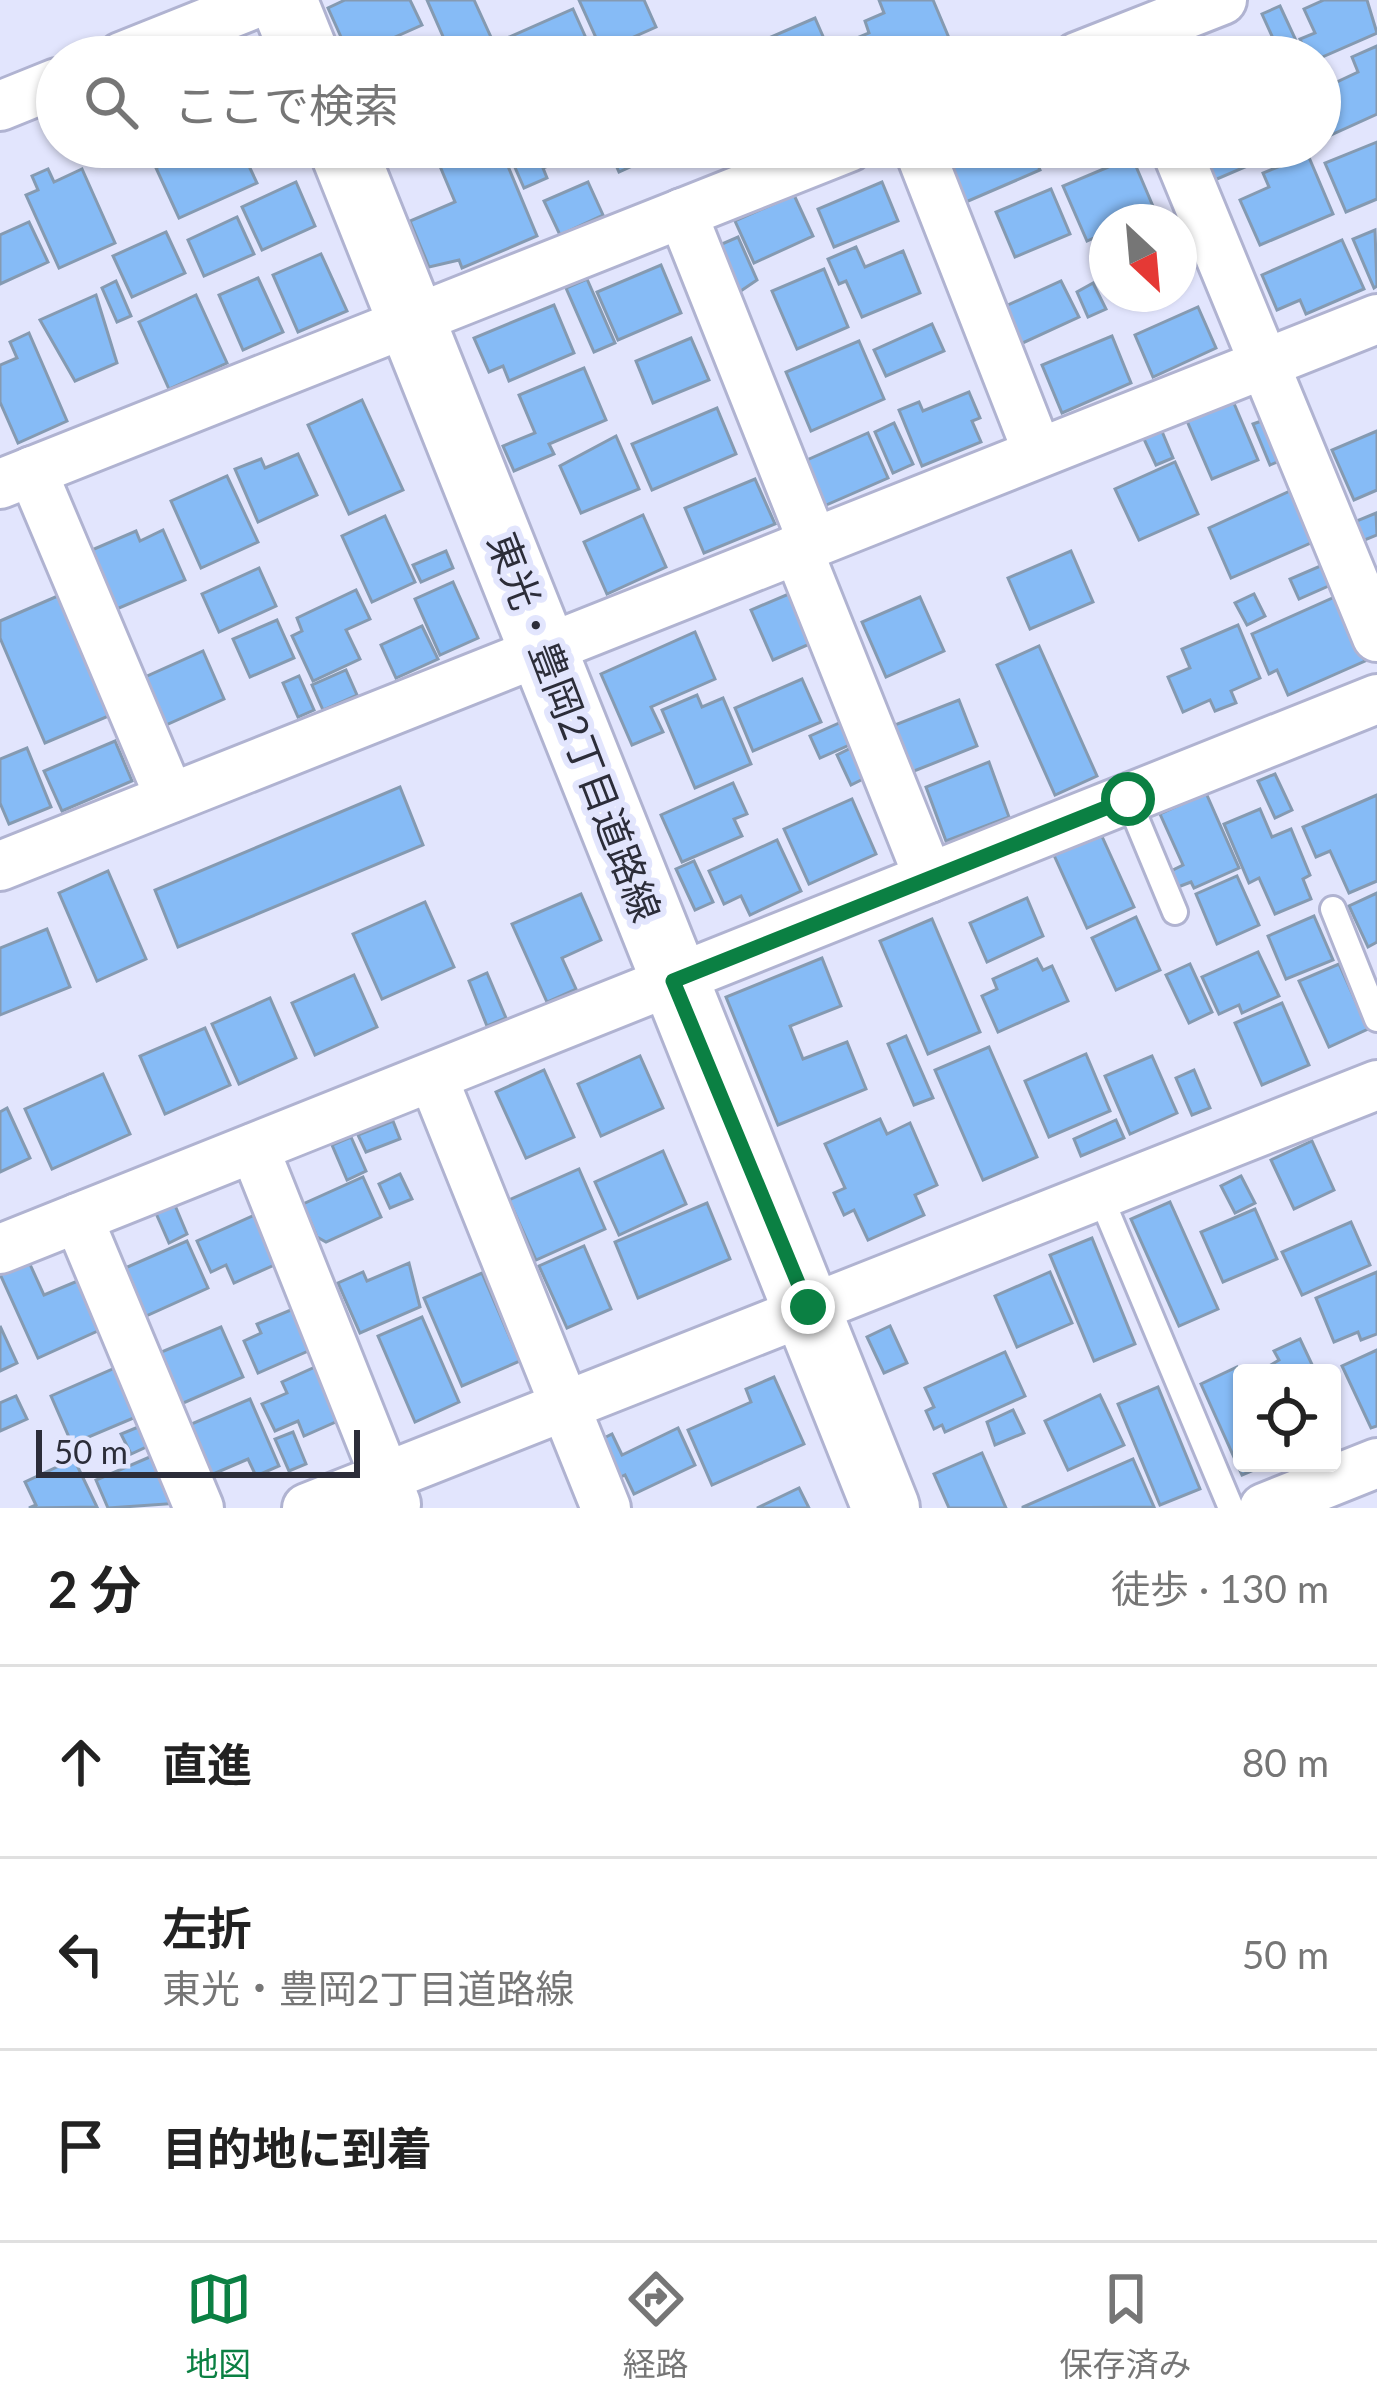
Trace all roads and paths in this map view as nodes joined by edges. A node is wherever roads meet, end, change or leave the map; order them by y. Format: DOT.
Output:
graph roads {
  1 [pos="264,0"];
  2 [pos="283,0"];
  3 [pos="1222,0"];
  4 [pos="174,36"];
  5 [pos="298,36"];
  6 [pos="1154,36"];
  7 [pos="36,91"];
  8 [pos="0,106"];
  9 [pos="350,168"];
  10 [pos="796,168"];
  11 [pos="926,168"];
  12 [pos="1183,168"];
  13 [pos="682,213"];
  14 [pos="1377,319"];
  15 [pos="412,320"];
  16 [pos="1264,364"];
  17 [pos="1038,453"];
  18 [pos="16,478"];
  19 [pos="805,545"];
  20 [pos="1377,637"];
  21 [pos="544,647"];
  22 [pos="1377,699"];
  23 [pos="170,798"];
  24 [pos="1128,799"];
  25 [pos="0,866"];
  26 [pos="929,878"];
  27 [pos="1333,909"];
  28 [pos="1175,912"];
  29 [pos="673,981"];
  30 [pos="1377,1019"];
  31 [pos="434,1078"];
  32 [pos="1377,1085"];
  33 [pos="254,1148"];
  34 [pos="1099,1193"];
  35 [pos="78,1218"];
  36 [pos="0,1249"];
  37 [pos="808,1307"];
  38 [pos="566,1406"];
  39 [pos="1377,1463"];
  40 [pos="391,1493"];
  41 [pos="199,1508"];
  42 [pos="307,1508"];
  43 [pos="606,1508"];
  44 [pos="886,1508"];
  45 [pos="1231,1508"];
  46 [pos="1264,1508"];
  1 -- 4 [label="street"];
  2 -- 5 [label="street"];
  3 -- 6 [label="street"];
  7 -- 8 [label="street"];
  9 -- 15 [label="street, 東光・豊岡2丁目道路線"];
  10 -- 13 [label="street"];
  11 -- 17 [label="street"];
  12 -- 16 [label="street"];
  13 -- 15 [label="street"];
  13 -- 19 [label="street"];
  14 -- 16 [label="street"];
  15 -- 18 [label="street"];
  15 -- 21 [label="street, 東光・豊岡2丁目道路線"];
  16 -- 17 [label="street"];
  16 -- 20 [label="street"];
  17 -- 19 [label="street"];
  18 -- 23 [label="street"];
  19 -- 21 [label="street"];
  19 -- 26 [label="street"];
  21 -- 23 [label="street"];
  21 -- 29 [label="street, 東光・豊岡2丁目道路線"];
  22 -- 24 [label="street"];
  23 -- 25 [label="street"];
  24 -- 26 [label="street"];
  24 -- 28 [label="lane"];
  26 -- 29 [label="street"];
  27 -- 30 [label="lane"];
  29 -- 31 [label="street"];
  29 -- 37 [label="street, 東光・豊岡2丁目道路線"];
  31 -- 33 [label="street"];
  31 -- 38 [label="street"];
  32 -- 34 [label="street"];
  33 -- 35 [label="street"];
  33 -- 40 [label="street"];
  34 -- 37 [label="street"];
  34 -- 45 [label="lane"];
  35 -- 36 [label="street"];
  35 -- 41 [label="street"];
  37 -- 38 [label="street"];
  37 -- 44 [label="street, 東光・豊岡2丁目道路線"];
  38 -- 40 [label="street"];
  38 -- 43 [label="street"];
  39 -- 46 [label="street"];
  40 -- 42 [label="street"];
}
